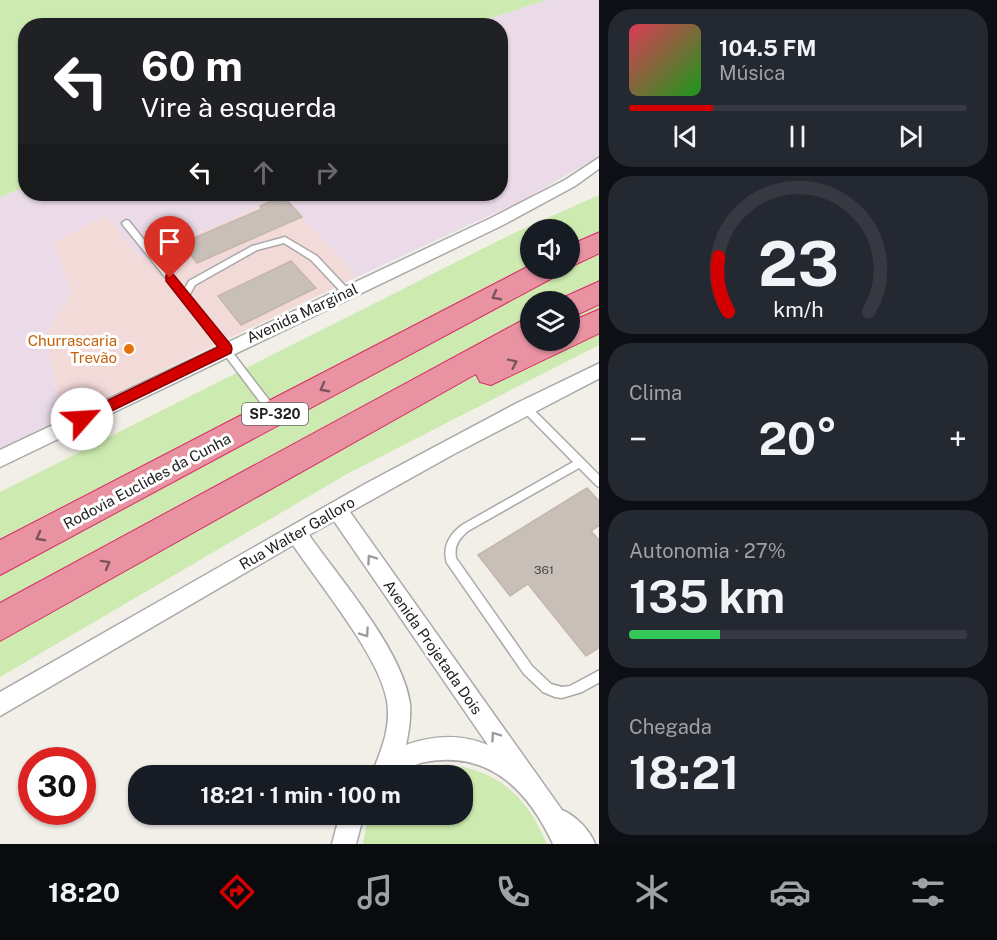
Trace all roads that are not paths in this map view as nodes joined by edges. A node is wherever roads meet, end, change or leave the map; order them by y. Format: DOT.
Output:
graph roads {
  1 [pos="599,162"];
  2 [pos="126,223"];
  3 [pos="599,242"];
  4 [pos="580,252"];
  5 [pos="527,279"];
  6 [pos="346,292"];
  7 [pos="599,292"];
  8 [pos="185,296"];
  9 [pos="580,302"];
  10 [pos="599,320"];
  11 [pos="580,330"];
  12 [pos="520,335"];
  13 [pos="226,349"];
  14 [pos="536,351"];
  15 [pos="599,370"];
  16 [pos="525,406"];
  17 [pos="275,414"];
  18 [pos="0,459"];
  19 [pos="580,463"];
  20 [pos="599,482"];
  21 [pos="337,510"];
  22 [pos="177,524"];
  23 [pos="296,533"];
  24 [pos="0,558"];
  25 [pos="0,623"];
  26 [pos="599,676"];
  27 [pos="0,705"];
  28 [pos="386,765"];
  29 [pos="392,765"];
  30 [pos="529,784"];
  31 [pos="551,813"];
  32 [pos="349,825"];
  33 [pos="344,844"];
  34 [pos="565,844"];
  35 [pos="583,844"];
  1 -- 6 [label="street, Avenida Marginal"];
  2 -- 8 [label="lane"];
  3 -- 4 [label="highway"];
  5 -- 17 [label="highway, Rodovia Euclides da Cunha / SP-320, one-way"];
  6 -- 8 [label="lane"];
  6 -- 13 [label="street, Avenida Marginal"];
  7 -- 9 [label="highway"];
  8 -- 13 [label="lane"];
  10 -- 11 [label="highway"];
  12 -- 22 [label="highway"];
  13 -- 17 [label="lane"];
  13 -- 18 [label="street, Avenida Marginal"];
  22 -- 14 [label="highway, one-way"];
  15 -- 16 [label="street, Rua Walter Galloro"];
  16 -- 19 [label="lane"];
  16 -- 21 [label="street, Rua Walter Galloro"];
  17 -- 24 [label="highway, Rodovia Euclides da Cunha / SP-320, one-way"];
  19 -- 20 [label="lane"];
  19 -- 26 [label="lane"];
  21 -- 23 [label="street, Rua Walter Galloro"];
  30 -- 21 [label="street, Avenida Projetada Dois, one-way"];
  25 -- 22 [label="highway, one-way"];
  23 -- 27 [label="street, Rua Walter Galloro"];
  23 -- 28 [label="street, one-way"];
  29 -- 30 [label="street"];
  30 -- 31 [label="street"];
  31 -- 34 [label="street"];
  31 -- 35 [label="street"];
  32 -- 33 [label="street"];
}
